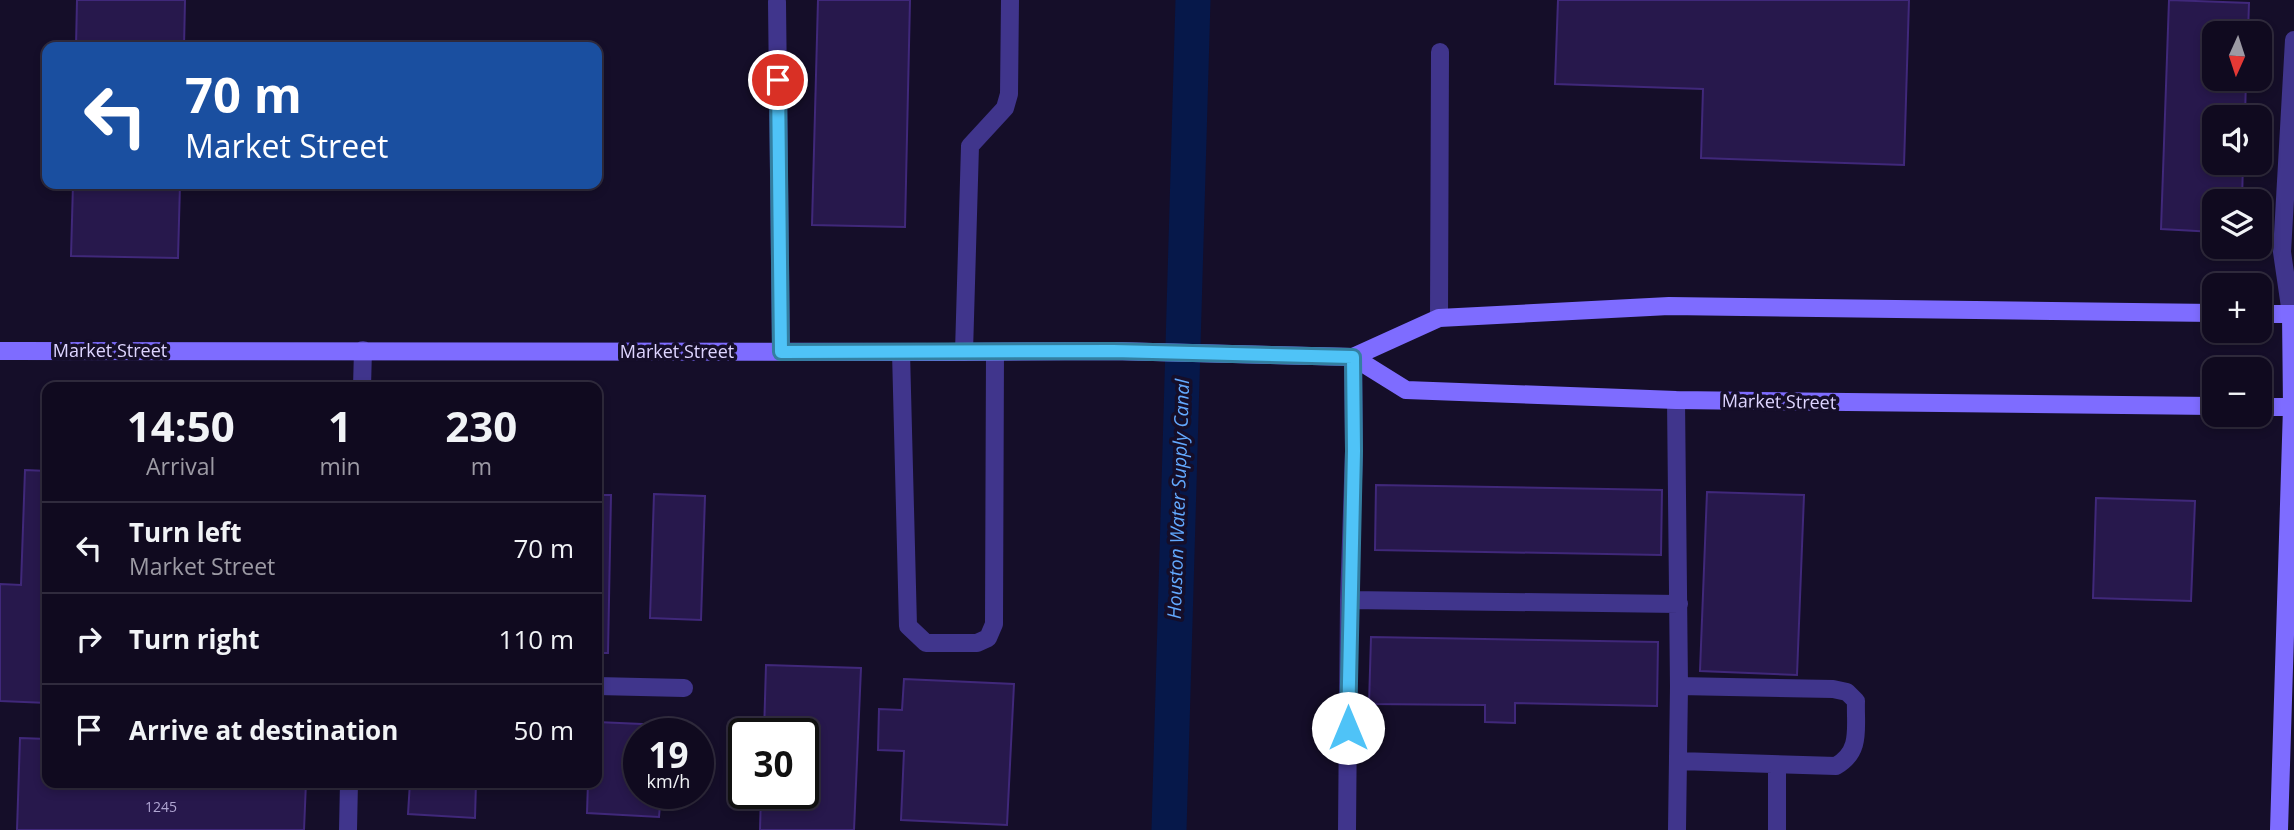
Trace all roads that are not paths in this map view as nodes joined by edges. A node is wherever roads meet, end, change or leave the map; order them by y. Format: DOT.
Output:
graph roads {
  1 [pos="1010,0"];
  2 [pos="777,2"];
  3 [pos="2294,40"];
  4 [pos="1440,52"];
  5 [pos="2202,313"];
  6 [pos="2272,314"];
  7 [pos="2293,314"];
  8 [pos="1439,318"];
  9 [pos="363,350"];
  10 [pos="0,351"];
  11 [pos="781,352"];
  12 [pos="901,352"];
  13 [pos="964,352"];
  14 [pos="995,352"];
  15 [pos="1353,357"];
  16 [pos="362,382"];
  17 [pos="1676,400"];
  18 [pos="2202,406"];
  19 [pos="2272,407"];
  20 [pos="2293,407"];
  21 [pos="1349,600"];
  22 [pos="1679,604"];
  23 [pos="2289,647"];
  24 [pos="602,686"];
  25 [pos="1679,686"];
  26 [pos="684,688"];
  27 [pos="1679,761"];
  28 [pos="1777,765"];
  29 [pos="349,788"];
  30 [pos="348,830"];
  31 [pos="1347,830"];
  32 [pos="1678,830"];
  33 [pos="1777,830"];
  34 [pos="2279,830"];
  1 -- 13 [label="street"];
  2 -- 11 [label="street"];
  3 -- 7 [label="street"];
  4 -- 8 [label="street"];
  5 -- 8 [label="main road, Market Street"];
  6 -- 7 [label="main road"];
  7 -- 20 [label="main road"];
  8 -- 15 [label="main road, Market Street"];
  9 -- 10 [label="main road, Market Street"];
  9 -- 11 [label="main road, Market Street"];
  9 -- 16 [label="street"];
  11 -- 12 [label="main road, Market Street"];
  12 -- 13 [label="main road, Market Street"];
  12 -- 14 [label="street"];
  13 -- 14 [label="main road, Market Street"];
  14 -- 15 [label="main road, Market Street"];
  15 -- 17 [label="main road, Market Street"];
  15 -- 21 [label="street"];
  17 -- 18 [label="main road, Market Street"];
  17 -- 22 [label="street"];
  19 -- 20 [label="main road"];
  20 -- 23 [label="main road"];
  21 -- 22 [label="street"];
  21 -- 31 [label="street"];
  22 -- 25 [label="street"];
  23 -- 34 [label="main road"];
  24 -- 26 [label="street"];
  25 -- 27 [label="street"];
  25 -- 28 [label="street"];
  27 -- 28 [label="street"];
  27 -- 32 [label="street"];
  28 -- 33 [label="street"];
  29 -- 30 [label="street"];
}
